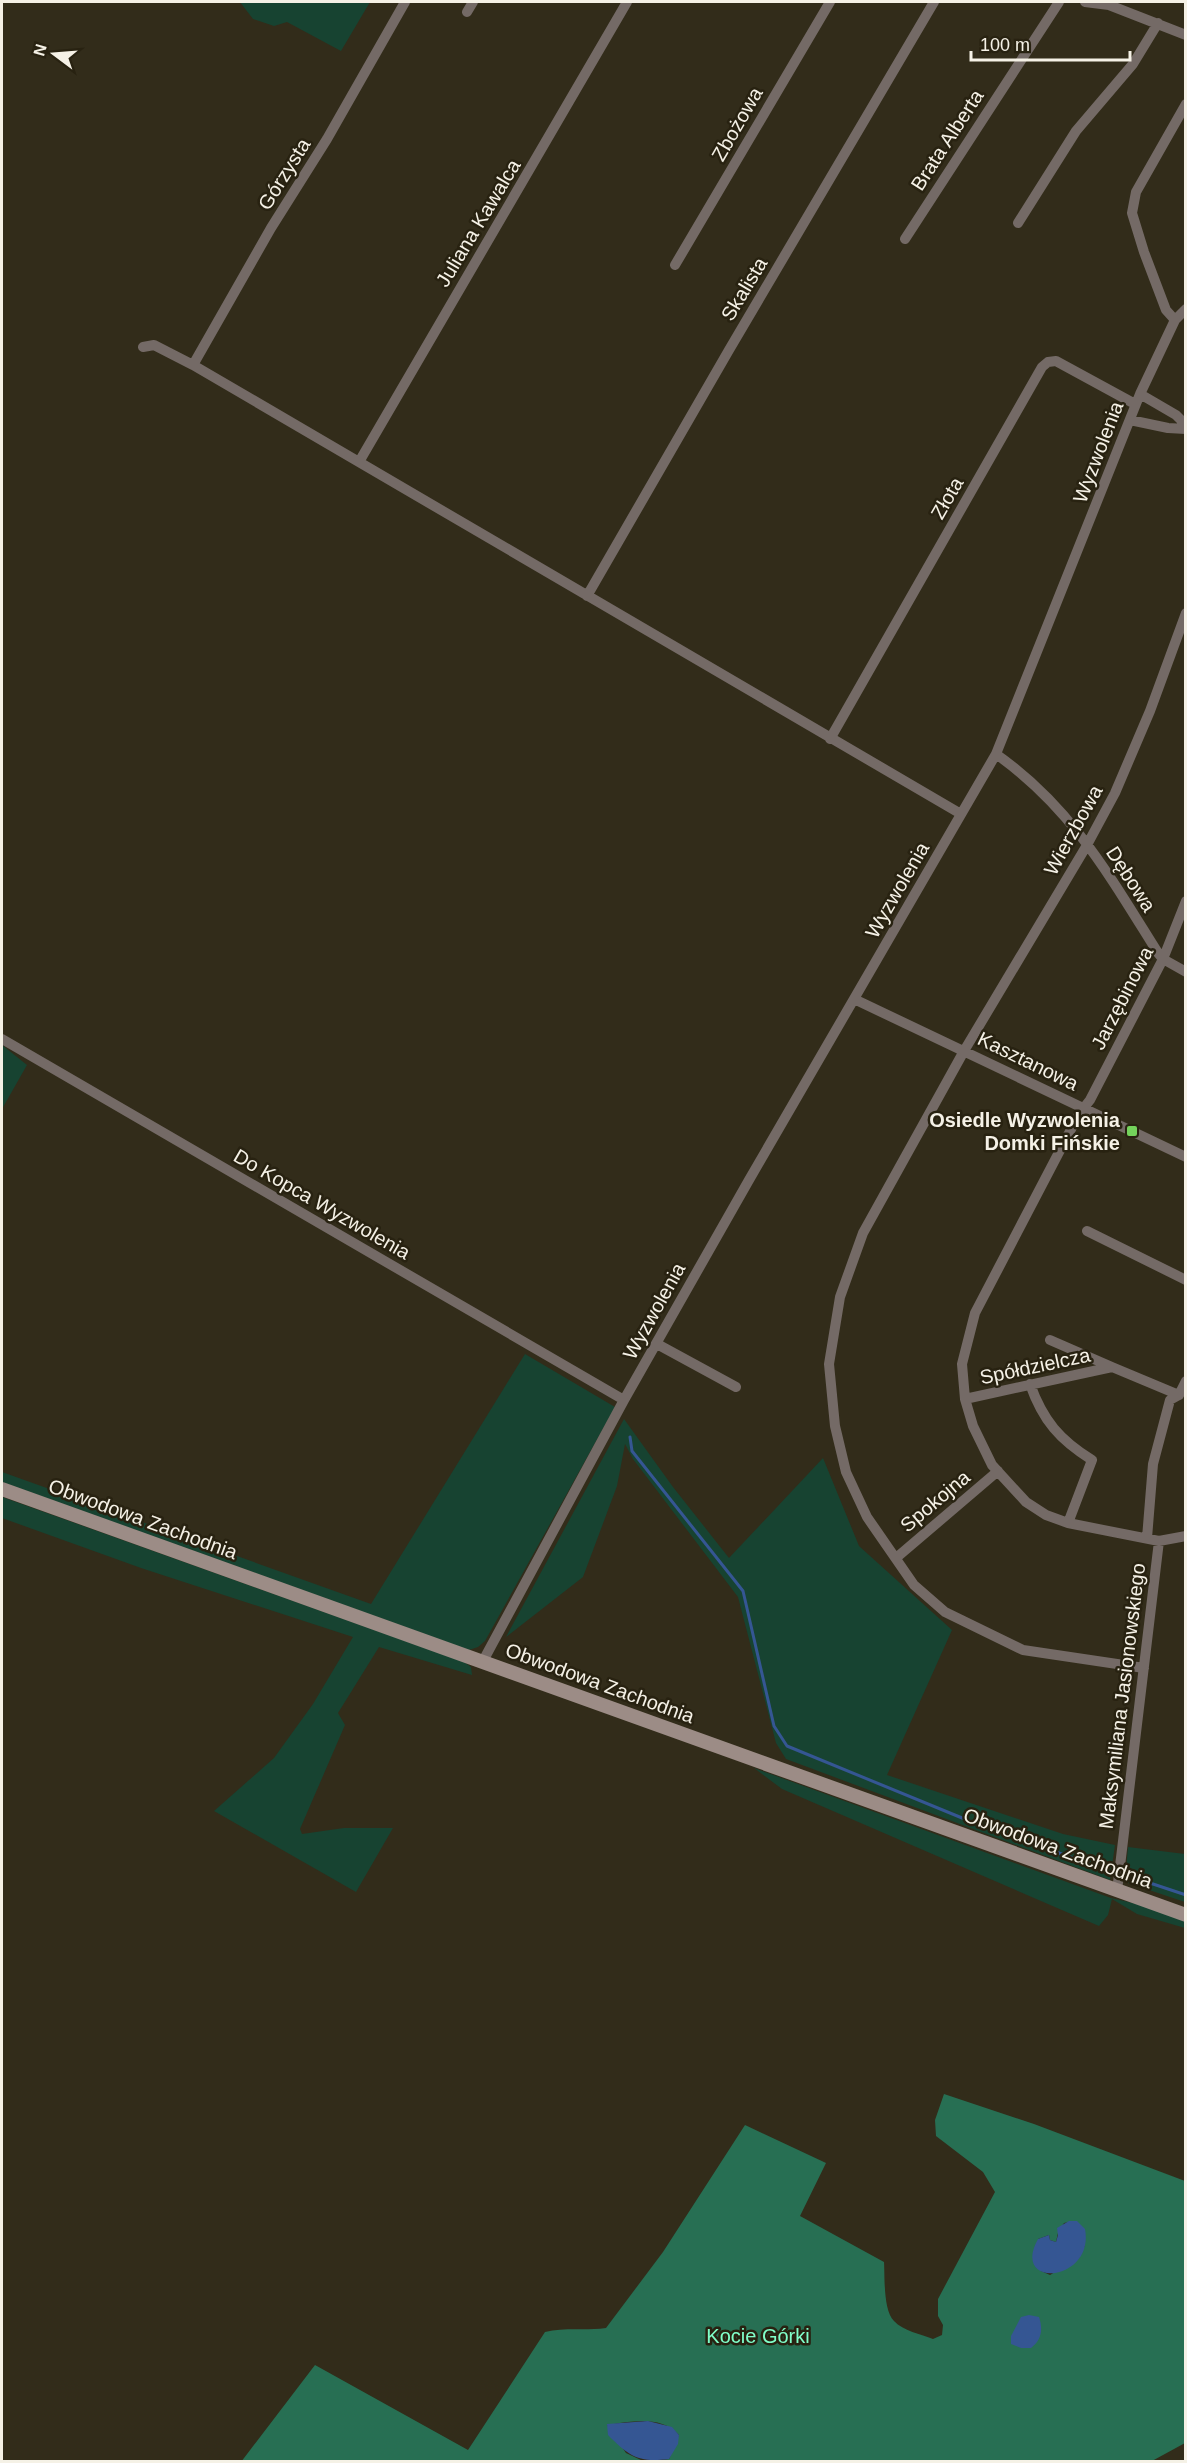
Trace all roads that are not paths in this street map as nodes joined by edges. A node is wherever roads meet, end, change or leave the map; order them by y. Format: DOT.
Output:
graph roads {
  1 [pos="405,2"];
  2 [pos="473,2"];
  3 [pos="627,2"];
  4 [pos="830,2"];
  5 [pos="934,2"];
  6 [pos="1059,2"];
  7 [pos="1085,2"];
  8 [pos="467,12"];
  9 [pos="1158,23"];
  10 [pos="1185,35"];
  11 [pos="1185,104"];
  12 [pos="1018,223"];
  13 [pos="905,239"];
  14 [pos="675,265"];
  15 [pos="1185,309"];
  16 [pos="1175,320"];
  17 [pos="143,347"];
  18 [pos="193,365"];
  19 [pos="1138,399"];
  20 [pos="1181,413"];
  21 [pos="1130,420"];
  22 [pos="1185,427"];
  23 [pos="359,462"];
  24 [pos="587,596"];
  25 [pos="1185,613"];
  26 [pos="830,739"];
  27 [pos="996,753"];
  28 [pos="961,814"];
  29 [pos="1088,845"];
  30 [pos="1185,901"];
  31 [pos="1163,959"];
  32 [pos="1185,972"];
  33 [pos="854,999"];
  34 [pos="2,1039"];
  35 [pos="964,1051"];
  36 [pos="1083,1108"];
  37 [pos="1185,1157"];
  38 [pos="1087,1231"];
  39 [pos="1185,1280"];
  40 [pos="1050,1340"];
  41 [pos="657,1344"];
  42 [pos="1112,1367"];
  43 [pos="1185,1381"];
  44 [pos="1030,1384"];
  45 [pos="736,1387"];
  46 [pos="1179,1395"];
  47 [pos="965,1399"];
  48 [pos="624,1400"];
  49 [pos="998,1471"];
  50 [pos="2,1489"];
  51 [pos="1068,1523"];
  52 [pos="1185,1536"];
  53 [pos="1153,1539"];
  54 [pos="896,1558"];
  55 [pos="483,1661"];
  56 [pos="1144,1668"];
  57 [pos="1117,1891"];
  58 [pos="1185,1915"];
  1 -- 18 [label="street, Górzysta"];
  2 -- 8 [label="street"];
  3 -- 23 [label="street, Juliana Kawalca"];
  4 -- 14 [label="street, Zbożowa"];
  5 -- 24 [label="street, Skalista"];
  6 -- 13 [label="street, Brata Alberta"];
  7 -- 9 [label="street"];
  9 -- 10 [label="street"];
  9 -- 12 [label="street"];
  11 -- 16 [label="street"];
  15 -- 16 [label="street, Wyzwolenia"];
  16 -- 19 [label="street, Wyzwolenia"];
  17 -- 18 [label="street"];
  18 -- 23 [label="street"];
  19 -- 20 [label="street"];
  19 -- 21 [label="street, Wyzwolenia"];
  19 -- 26 [label="street, Złota"];
  20 -- 22 [label="street"];
  21 -- 22 [label="street"];
  21 -- 27 [label="street, Wyzwolenia"];
  23 -- 24 [label="street"];
  24 -- 26 [label="street"];
  25 -- 29 [label="street, Wierzbowa"];
  26 -- 28 [label="street"];
  27 -- 28 [label="street, Wyzwolenia"];
  27 -- 29 [label="street, Dębowa"];
  28 -- 33 [label="street, Wyzwolenia"];
  29 -- 31 [label="street, Dębowa"];
  29 -- 35 [label="street, Wierzbowa"];
  30 -- 31 [label="street, Jarzębinowa"];
  31 -- 32 [label="street, Dębowa"];
  31 -- 36 [label="street, Jarzębinowa"];
  33 -- 35 [label="street, Kasztanowa"];
  33 -- 41 [label="street, Wyzwolenia"];
  34 -- 48 [label="street, Do Kopca Wyzwolenia"];
  35 -- 36 [label="street, Kasztanowa"];
  35 -- 54 [label="street, Wierzbowa"];
  36 -- 37 [label="street, Kasztanowa"];
  36 -- 47 [label="street, Jarzębinowa"];
  38 -- 39 [label="street"];
  40 -- 42 [label="street"];
  41 -- 45 [label="street"];
  41 -- 48 [label="street, Wyzwolenia"];
  42 -- 44 [label="street, Spółdzielcza"];
  42 -- 46 [label="street, Spółdzielcza"];
  43 -- 46 [label="street"];
  44 -- 47 [label="street, Spółdzielcza"];
  44 -- 51 [label="street"];
  46 -- 53 [label="street"];
  47 -- 49 [label="street, Jarzębinowa"];
  48 -- 55 [label="street, Wyzwolenia"];
  49 -- 51 [label="street, Jarzębinowa"];
  49 -- 54 [label="street, Spokojna"];
  50 -- 55 [label="main road, Obwodowa Zachodnia"];
  51 -- 53 [label="street, Jarzębinowa"];
  52 -- 53 [label="street, Jarzębinowa"];
  53 -- 56 [label="street, Maksymiliana Jasionowskiego"];
  54 -- 56 [label="street, Wierzbowa"];
  55 -- 57 [label="main road, Obwodowa Zachodnia"];
  56 -- 57 [label="street, Maksymiliana Jasionowskiego"];
  57 -- 58 [label="main road, Obwodowa Zachodnia"];
}
